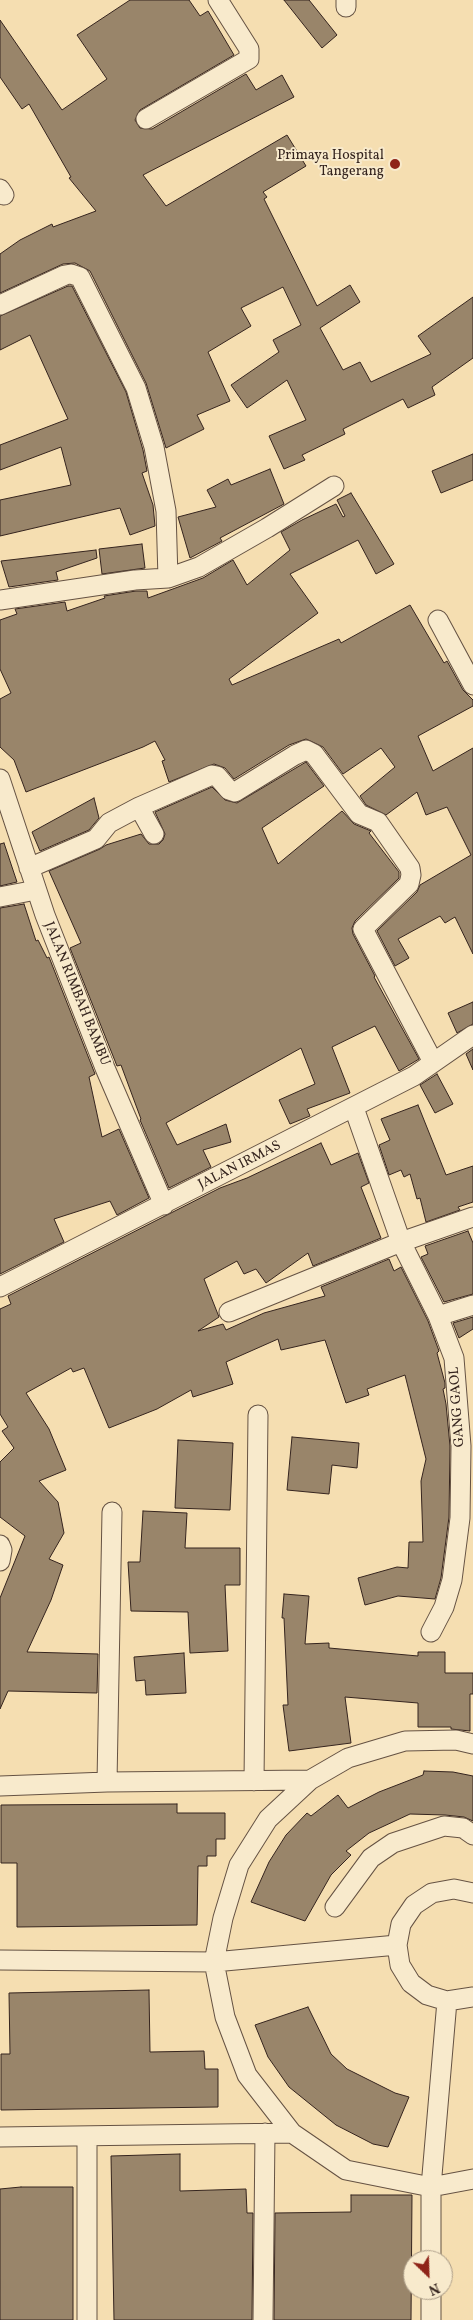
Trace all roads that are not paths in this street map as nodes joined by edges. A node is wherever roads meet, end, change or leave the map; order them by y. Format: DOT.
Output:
graph roads {
  1 [pos="218,0"];
  2 [pos="146,119"];
  3 [pos="0,305"];
  4 [pos="334,486"];
  5 [pos="168,578"];
  6 [pos="0,600"];
  7 [pos="438,620"];
  8 [pos="473,685"];
  9 [pos="0,779"];
  10 [pos="140,807"];
  11 [pos="154,834"];
  12 [pos="29,868"];
  13 [pos="36,890"];
  14 [pos="0,897"];
  15 [pos="473,1035"];
  16 [pos="433,1062"];
  17 [pos="354,1108"];
  18 [pos="164,1205"];
  19 [pos="473,1217"];
  20 [pos="400,1242"];
  21 [pos="0,1287"];
  22 [pos="473,1305"];
  23 [pos="229,1312"];
  24 [pos="438,1316"];
  25 [pos="258,1415"];
  26 [pos="112,1512"];
  27 [pos="0,1545"];
  28 [pos="0,1561"];
  29 [pos="430,1632"];
  30 [pos="473,1744"];
  31 [pos="310,1780"];
  32 [pos="254,1781"];
  33 [pos="107,1782"];
  34 [pos="0,1786"];
  35 [pos="473,1835"];
  36 [pos="473,1893"];
  37 [pos="335,1907"];
  38 [pos="397,1945"];
  39 [pos="0,1960"];
  40 [pos="214,1962"];
  41 [pos="473,1997"];
  42 [pos="447,2001"];
  43 [pos="266,2133"];
  44 [pos="292,2133"];
  45 [pos="87,2136"];
  46 [pos="0,2137"];
  47 [pos="473,2179"];
  48 [pos="431,2187"];
  49 [pos="431,2250"];
  50 [pos="431,2300"];
  51 [pos="88,2320"];
  52 [pos="263,2320"];
  53 [pos="431,2320"];
  1 -- 2 [label="street"];
  3 -- 5 [label="street"];
  4 -- 5 [label="street"];
  5 -- 6 [label="street"];
  7 -- 8 [label="street"];
  9 -- 12 [label="street, JALAN RIMBAH BAMBU"];
  10 -- 11 [label="street"];
  10 -- 12 [label="street"];
  10 -- 16 [label="street"];
  12 -- 13 [label="street, JALAN RIMBAH BAMBU"];
  13 -- 14 [label="street"];
  13 -- 18 [label="street, JALAN RIMBAH BAMBU"];
  15 -- 16 [label="street, JALAN IRMAS"];
  16 -- 17 [label="street, JALAN IRMAS"];
  17 -- 18 [label="street, JALAN IRMAS"];
  17 -- 20 [label="street, GANG GAOL"];
  18 -- 21 [label="street, JALAN IRMAS"];
  19 -- 20 [label="street"];
  20 -- 23 [label="street"];
  20 -- 24 [label="street, GANG GAOL"];
  22 -- 24 [label="street"];
  24 -- 29 [label="street, GANG GAOL"];
  25 -- 32 [label="street"];
  26 -- 33 [label="street"];
  27 -- 28 [label="street"];
  30 -- 31 [label="street"];
  31 -- 32 [label="street"];
  31 -- 40 [label="street"];
  32 -- 33 [label="street"];
  33 -- 34 [label="street"];
  35 -- 37 [label="street"];
  36 -- 38 [label="street"];
  38 -- 40 [label="street"];
  38 -- 42 [label="street"];
  39 -- 40 [label="street"];
  40 -- 44 [label="street"];
  41 -- 42 [label="street"];
  42 -- 48 [label="street"];
  43 -- 44 [label="street"];
  43 -- 45 [label="street"];
  43 -- 52 [label="street"];
  44 -- 48 [label="street"];
  45 -- 46 [label="street"];
  45 -- 51 [label="street"];
  47 -- 48 [label="street"];
  48 -- 49 [label="street"];
  50 -- 53 [label="street"];
}
